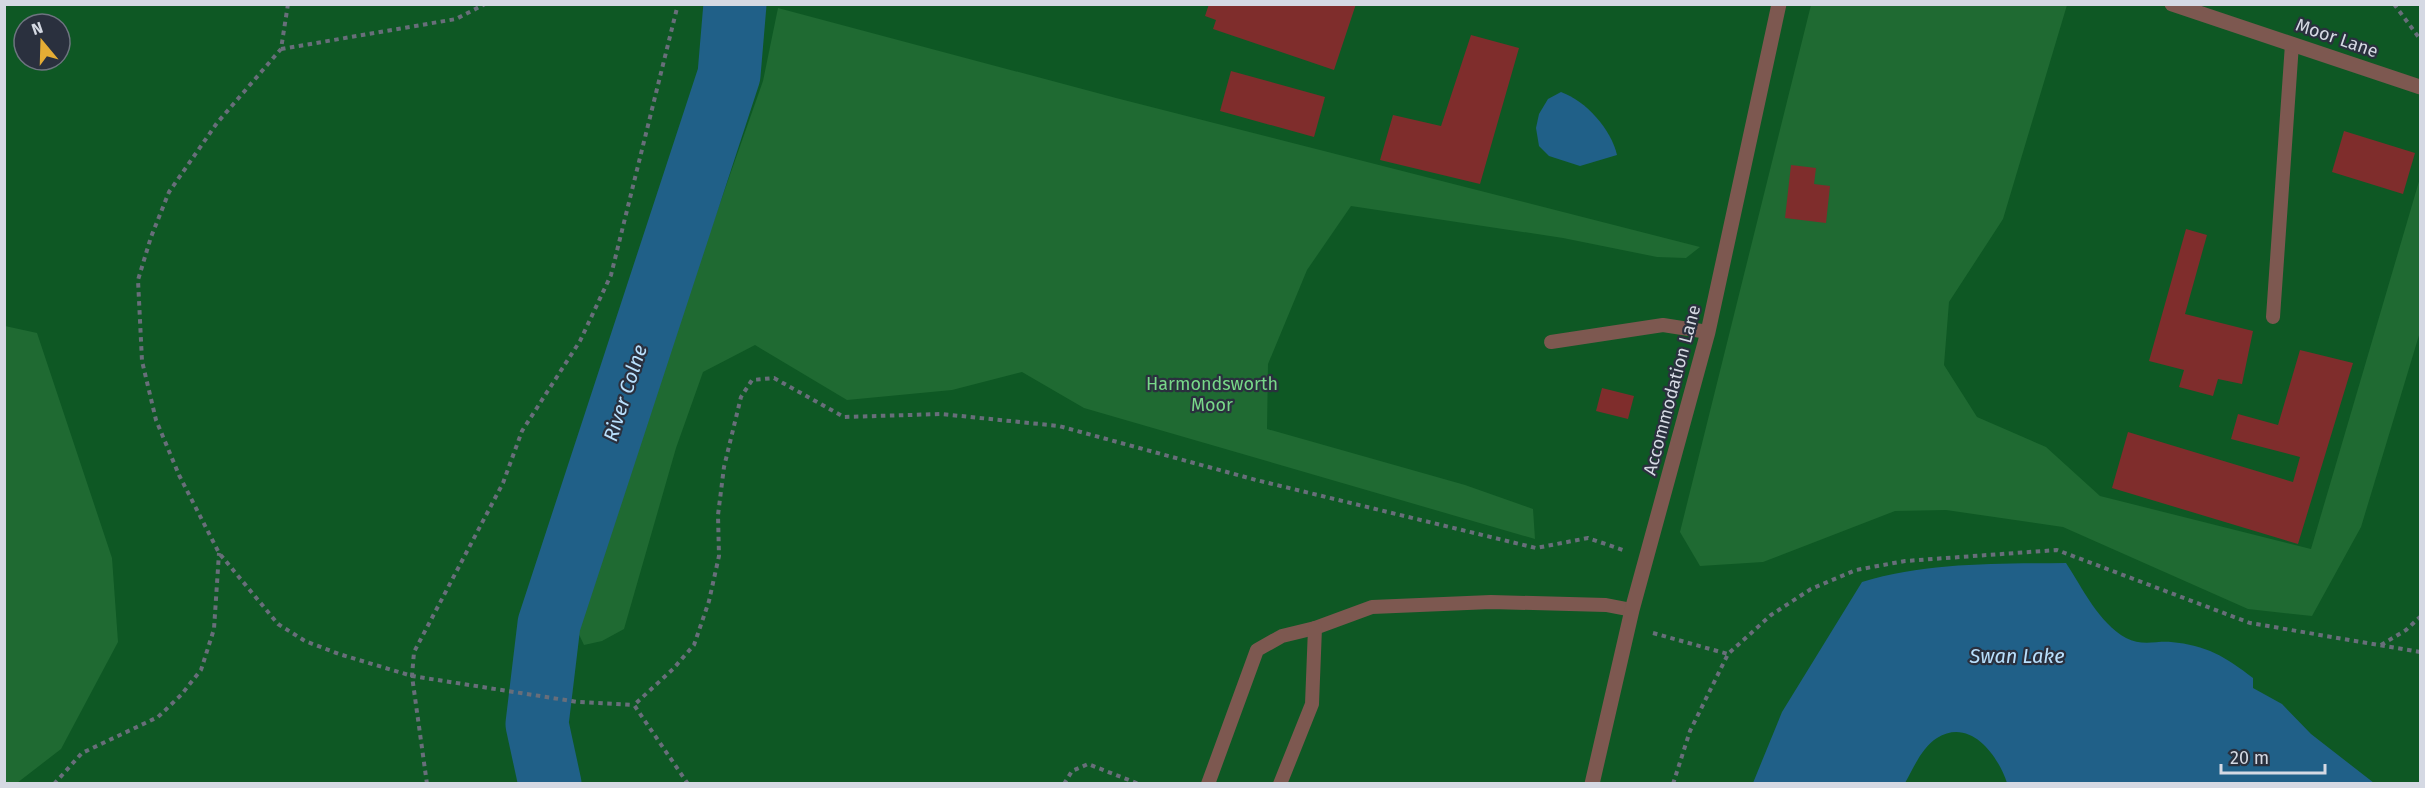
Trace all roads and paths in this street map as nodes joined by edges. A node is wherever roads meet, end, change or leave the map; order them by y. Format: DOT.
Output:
graph roads {
  1 [pos="288,4"];
  2 [pos="485,4"];
  3 [pos="678,4"];
  4 [pos="1779,4"];
  5 [pos="2172,4"];
  6 [pos="2394,4"];
  7 [pos="2421,39"];
  8 [pos="2292,44"];
  9 [pos="281,48"];
  10 [pos="2421,87"];
  11 [pos="2272,317"];
  12 [pos="1708,332"];
  13 [pos="1551,342"];
  14 [pos="219,554"];
  15 [pos="1648,558"];
  16 [pos="1632,610"];
  17 [pos="2421,617"];
  18 [pos="1315,628"];
  19 [pos="1649,632"];
  20 [pos="2380,645"];
  21 [pos="2421,652"];
  22 [pos="1728,654"];
  23 [pos="412,676"];
  24 [pos="634,705"];
  25 [pos="54,783"];
  26 [pos="427,783"];
  27 [pos="688,783"];
  28 [pos="1064,783"];
  29 [pos="1139,783"];
  30 [pos="1208,783"];
  31 [pos="1280,783"];
  32 [pos="1592,783"];
  33 [pos="1673,783"];
  1 -- 9 [label="path"];
  2 -- 9 [label="path"];
  3 -- 23 [label="path"];
  4 -- 12 [label="street, Accommodation Lane"];
  5 -- 8 [label="street, Moor Lane"];
  6 -- 7 [label="path"];
  8 -- 10 [label="street, Moor Lane"];
  8 -- 11 [label="lane"];
  9 -- 14 [label="path"];
  12 -- 13 [label="lane"];
  12 -- 15 [label="street, Accommodation Lane"];
  14 -- 23 [label="path"];
  14 -- 25 [label="path"];
  15 -- 16 [label="street, Accommodation Lane"];
  15 -- 24 [label="path"];
  16 -- 18 [label="lane"];
  16 -- 32 [label="street, Accommodation Lane"];
  17 -- 20 [label="path"];
  18 -- 30 [label="lane"];
  18 -- 31 [label="lane"];
  19 -- 22 [label="path"];
  20 -- 21 [label="path"];
  20 -- 22 [label="path"];
  22 -- 33 [label="path"];
  23 -- 24 [label="path"];
  23 -- 26 [label="path"];
  24 -- 27 [label="path"];
  28 -- 29 [label="path"];
}
